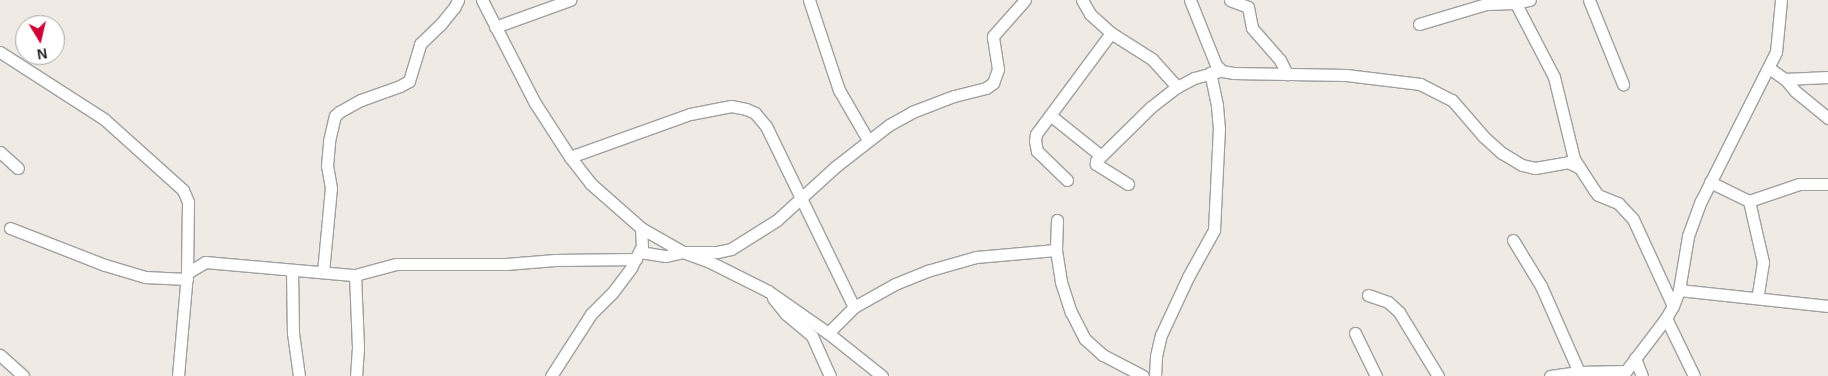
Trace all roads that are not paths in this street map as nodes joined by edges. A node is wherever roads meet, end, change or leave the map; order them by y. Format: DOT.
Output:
graph roads {
  1 [pos="458,0"];
  2 [pos="482,0"];
  3 [pos="570,0"];
  4 [pos="809,0"];
  5 [pos="1024,0"];
  6 [pos="1082,0"];
  7 [pos="1190,0"];
  8 [pos="1230,0"];
  9 [pos="1530,0"];
  10 [pos="1589,0"];
  11 [pos="1782,0"];
  12 [pos="1514,2"];
  13 [pos="1419,24"];
  14 [pos="495,27"];
  15 [pos="1111,33"];
  16 [pos="0,52"];
  17 [pos="1769,68"];
  18 [pos="1216,72"];
  19 [pos="1287,74"];
  20 [pos="1828,77"];
  21 [pos="1785,79"];
  22 [pos="1623,84"];
  23 [pos="1177,86"];
  24 [pos="1050,115"];
  25 [pos="1828,118"];
  26 [pos="868,140"];
  27 [pos="0,152"];
  28 [pos="1100,155"];
  29 [pos="570,157"];
  30 [pos="18,168"];
  31 [pos="1580,168"];
  32 [pos="1067,180"];
  33 [pos="1710,182"];
  34 [pos="1128,184"];
  35 [pos="1828,184"];
  36 [pos="802,195"];
  37 [pos="1749,201"];
  38 [pos="1057,220"];
  39 [pos="10,228"];
  40 [pos="641,228"];
  41 [pos="1513,240"];
  42 [pos="1056,250"];
  43 [pos="683,252"];
  44 [pos="638,255"];
  45 [pos="292,270"];
  46 [pos="323,272"];
  47 [pos="355,275"];
  48 [pos="187,276"];
  49 [pos="1679,290"];
  50 [pos="768,291"];
  51 [pos="1368,295"];
  52 [pos="1757,298"];
  53 [pos="1672,306"];
  54 [pos="1828,306"];
  55 [pos="854,307"];
  56 [pos="1666,318"];
  57 [pos="828,333"];
  58 [pos="1355,333"];
  59 [pos="0,355"];
  60 [pos="1635,358"];
  61 [pos="1579,372"];
  62 [pos="1624,374"];
  63 [pos="552,375"];
  64 [pos="23,376"];
  65 [pos="178,376"];
  66 [pos="300,376"];
  67 [pos="356,376"];
  68 [pos="830,376"];
  69 [pos="882,376"];
  70 [pos="1143,376"];
  71 [pos="1156,376"];
  72 [pos="1376,376"];
  73 [pos="1438,376"];
  74 [pos="1550,376"];
  75 [pos="1642,376"];
  76 [pos="1694,376"];
  1 -- 46 [label="street"];
  2 -- 14 [label="street"];
  3 -- 14 [label="street"];
  4 -- 26 [label="street"];
  5 -- 26 [label="street"];
  6 -- 15 [label="street"];
  7 -- 18 [label="street"];
  8 -- 19 [label="street"];
  9 -- 12 [label="street"];
  10 -- 22 [label="street"];
  11 -- 17 [label="street"];
  12 -- 13 [label="street"];
  12 -- 31 [label="street"];
  14 -- 29 [label="street"];
  15 -- 23 [label="street"];
  15 -- 24 [label="street"];
  16 -- 48 [label="street"];
  17 -- 21 [label="street"];
  17 -- 33 [label="street"];
  18 -- 19 [label="street"];
  18 -- 23 [label="street"];
  18 -- 71 [label="street"];
  19 -- 31 [label="street"];
  20 -- 21 [label="street"];
  21 -- 25 [label="street"];
  23 -- 28 [label="street"];
  24 -- 28 [label="street"];
  24 -- 32 [label="street"];
  26 -- 36 [label="street"];
  27 -- 30 [label="street"];
  28 -- 34 [label="street"];
  29 -- 36 [label="street"];
  29 -- 40 [label="street"];
  31 -- 53 [label="street"];
  33 -- 37 [label="street"];
  33 -- 49 [label="street"];
  35 -- 37 [label="street"];
  36 -- 43 [label="street"];
  36 -- 55 [label="street"];
  37 -- 52 [label="street"];
  38 -- 42 [label="street"];
  39 -- 48 [label="street"];
  40 -- 43 [label="street"];
  40 -- 44 [label="street"];
  41 -- 61 [label="street"];
  42 -- 55 [label="street"];
  42 -- 70 [label="street"];
  43 -- 44 [label="street"];
  43 -- 50 [label="street"];
  44 -- 47 [label="street"];
  44 -- 63 [label="street"];
  45 -- 46 [label="street"];
  45 -- 48 [label="street"];
  45 -- 66 [label="street"];
  46 -- 47 [label="street"];
  47 -- 67 [label="street"];
  48 -- 65 [label="street"];
  49 -- 52 [label="street"];
  49 -- 53 [label="street"];
  50 -- 57 [label="street"];
  50 -- 68 [label="street"];
  51 -- 73 [label="street"];
  52 -- 54 [label="street"];
  53 -- 56 [label="street"];
  55 -- 57 [label="street"];
  56 -- 60 [label="street"];
  56 -- 76 [label="street"];
  57 -- 69 [label="street"];
  58 -- 72 [label="street"];
  59 -- 64 [label="street"];
  60 -- 62 [label="street"];
  60 -- 75 [label="street"];
  61 -- 62 [label="street"];
  61 -- 74 [label="street"];
}
